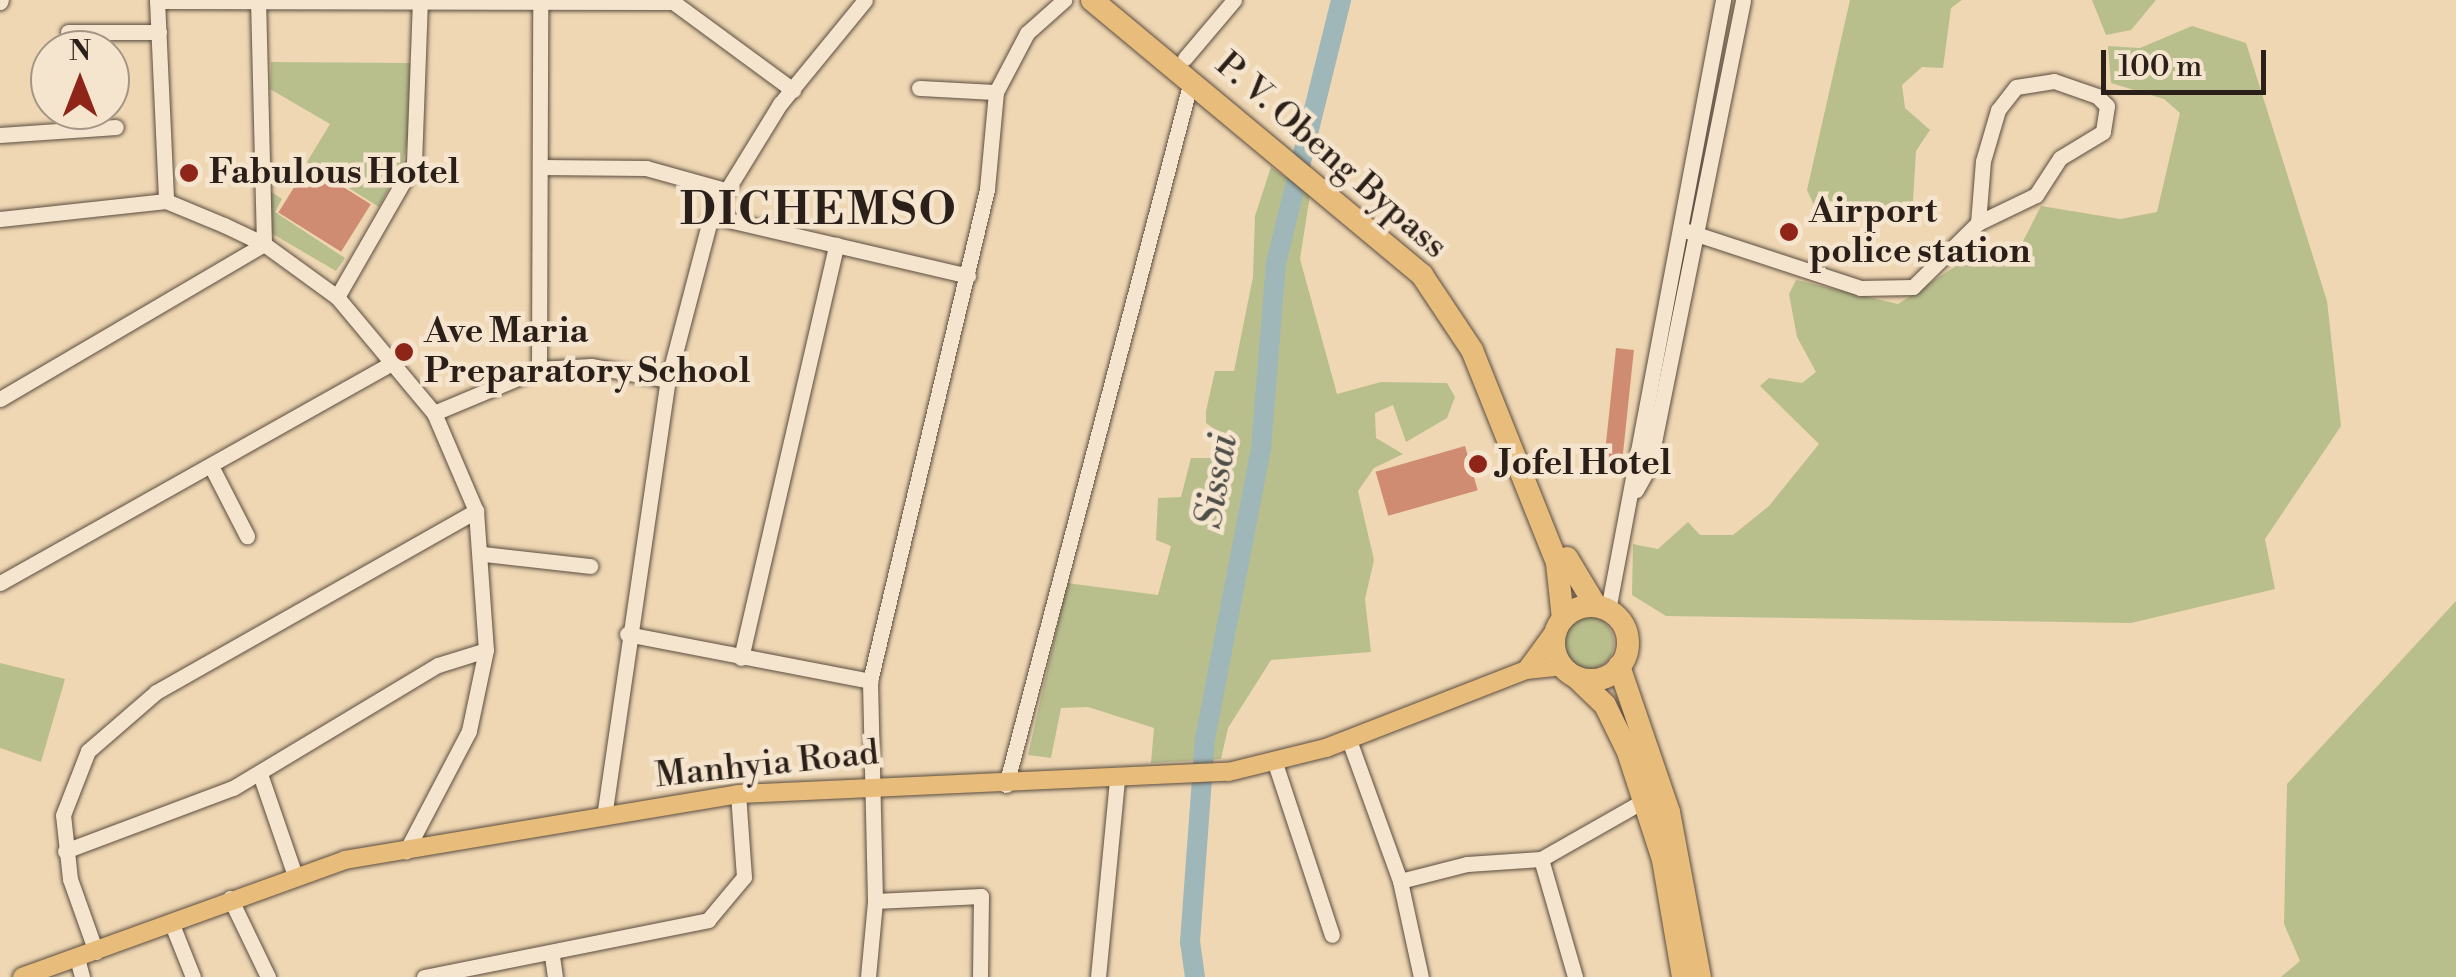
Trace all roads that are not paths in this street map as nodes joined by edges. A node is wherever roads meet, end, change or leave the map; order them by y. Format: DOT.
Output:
graph roads {
  1 [pos="1064,0"];
  2 [pos="1098,0"];
  3 [pos="1234,0"];
  4 [pos="1723,0"];
  5 [pos="1743,0"];
  6 [pos="158,1"];
  7 [pos="258,1"];
  8 [pos="420,2"];
  9 [pos="540,2"];
  10 [pos="858,3"];
  11 [pos="688,5"];
  12 [pos="130,32"];
  13 [pos="159,32"];
  14 [pos="1185,58"];
  15 [pos="1191,82"];
  16 [pos="919,88"];
  17 [pos="792,90"];
  18 [pos="996,92"];
  19 [pos="72,130"];
  20 [pos="0,135"];
  21 [pos="1301,163"];
  22 [pos="540,167"];
  23 [pos="725,190"];
  24 [pos="166,202"];
  25 [pos="712,216"];
  26 [pos="0,219"];
  27 [pos="1978,223"];
  28 [pos="1689,231"];
  29 [pos="264,244"];
  30 [pos="836,245"];
  31 [pos="968,276"];
  32 [pos="337,298"];
  33 [pos="397,360"];
  34 [pos="538,369"];
  35 [pos="668,380"];
  36 [pos="0,399"];
  37 [pos="434,413"];
  38 [pos="211,466"];
  39 [pos="476,512"];
  40 [pos="247,536"];
  41 [pos="483,554"];
  42 [pos="590,566"];
  43 [pos="0,583"];
  44 [pos="1602,608"];
  45 [pos="1559,624"];
  46 [pos="627,634"];
  47 [pos="486,650"];
  48 [pos="741,658"];
  49 [pos="1619,666"];
  50 [pos="1526,670"];
  51 [pos="1569,671"];
  52 [pos="870,681"];
  53 [pos="1349,740"];
  54 [pos="1275,762"];
  55 [pos="260,774"];
  56 [pos="1117,780"];
  57 [pos="873,784"];
  58 [pos="1006,785"];
  59 [pos="738,794"];
  60 [pos="1644,800"];
  61 [pos="604,817"];
  62 [pos="66,851"];
  63 [pos="406,851"];
  64 [pos="1541,860"];
  65 [pos="294,873"];
  66 [pos="1400,881"];
  67 [pos="230,898"];
  68 [pos="876,901"];
  69 [pos="171,922"];
  70 [pos="1332,935"];
  71 [pos="552,956"];
  72 [pos="85,962"];
  73 [pos="22,977"];
  74 [pos="193,977"];
  75 [pos="268,977"];
  76 [pos="424,977"];
  77 [pos="555,977"];
  78 [pos="868,977"];
  79 [pos="980,977"];
  80 [pos="1098,977"];
  81 [pos="1421,977"];
  82 [pos="1575,977"];
  83 [pos="1683,977"];
  84 [pos="1700,977"];
  1 -- 18 [label="street"];
  2 -- 14 [label="highway, P. V. Obeng Bypass"];
  2 -- 15 [label="highway, P. V. Obeng Bypass"];
  3 -- 14 [label="street"];
  4 -- 28 [label="street"];
  5 -- 28 [label="street"];
  6 -- 7 [label="street"];
  6 -- 13 [label="street"];
  7 -- 8 [label="street"];
  7 -- 29 [label="street"];
  8 -- 9 [label="street"];
  8 -- 32 [label="street"];
  9 -- 11 [label="street"];
  9 -- 22 [label="street"];
  10 -- 17 [label="street"];
  11 -- 17 [label="street"];
  12 -- 13 [label="street"];
  13 -- 24 [label="street"];
  14 -- 21 [label="highway, P. V. Obeng Bypass"];
  15 -- 21 [label="highway, P. V. Obeng Bypass"];
  15 -- 58 [label="street"];
  16 -- 18 [label="street"];
  17 -- 23 [label="street"];
  18 -- 31 [label="street"];
  19 -- 20 [label="street"];
  21 -- 44 [label="highway, P. V. Obeng Bypass"];
  21 -- 45 [label="highway, P. V. Obeng Bypass"];
  22 -- 23 [label="street"];
  22 -- 34 [label="street"];
  23 -- 25 [label="street"];
  24 -- 26 [label="street"];
  24 -- 29 [label="street"];
  25 -- 30 [label="street"];
  25 -- 35 [label="street"];
  27 -- 27 [label="street"];
  27 -- 28 [label="street"];
  28 -- 44 [label="street"];
  29 -- 32 [label="street"];
  29 -- 36 [label="street"];
  30 -- 31 [label="street"];
  30 -- 48 [label="street"];
  31 -- 52 [label="street"];
  32 -- 33 [label="street"];
  33 -- 37 [label="street"];
  33 -- 38 [label="street"];
  34 -- 35 [label="street"];
  34 -- 37 [label="street"];
  35 -- 46 [label="street"];
  37 -- 39 [label="street"];
  38 -- 40 [label="street"];
  38 -- 43 [label="street"];
  39 -- 41 [label="street"];
  39 -- 62 [label="street"];
  41 -- 42 [label="street"];
  41 -- 47 [label="street"];
  44 -- 45 [label="highway"];
  44 -- 49 [label="highway"];
  45 -- 50 [label="main road"];
  45 -- 51 [label="highway"];
  46 -- 48 [label="street"];
  46 -- 61 [label="street"];
  47 -- 55 [label="street"];
  47 -- 63 [label="street"];
  48 -- 52 [label="street"];
  49 -- 51 [label="highway"];
  49 -- 84 [label="highway"];
  50 -- 51 [label="main road, Manhyia Road"];
  50 -- 53 [label="main road, Manhyia Road"];
  51 -- 60 [label="highway"];
  52 -- 57 [label="street"];
  53 -- 54 [label="main road, Manhyia Road"];
  53 -- 66 [label="street"];
  54 -- 56 [label="main road, Manhyia Road"];
  54 -- 70 [label="street"];
  55 -- 62 [label="street"];
  55 -- 65 [label="street"];
  56 -- 58 [label="main road, Manhyia Road"];
  56 -- 80 [label="street"];
  57 -- 58 [label="main road, Manhyia Road"];
  57 -- 59 [label="main road, Manhyia Road"];
  57 -- 68 [label="street"];
  59 -- 61 [label="main road, Manhyia Road"];
  59 -- 71 [label="street"];
  60 -- 64 [label="street"];
  60 -- 83 [label="highway"];
  61 -- 63 [label="main road, Manhyia Road"];
  62 -- 72 [label="street"];
  63 -- 65 [label="main road, Manhyia Road"];
  64 -- 66 [label="street"];
  64 -- 82 [label="street"];
  65 -- 67 [label="main road, Manhyia Road"];
  66 -- 81 [label="street"];
  67 -- 69 [label="main road, Manhyia Road"];
  67 -- 75 [label="street"];
  68 -- 78 [label="street"];
  68 -- 79 [label="street"];
  69 -- 72 [label="main road, Manhyia Road"];
  69 -- 74 [label="street"];
  71 -- 76 [label="street"];
  71 -- 77 [label="street"];
  72 -- 73 [label="main road, Manhyia Road"];
}
